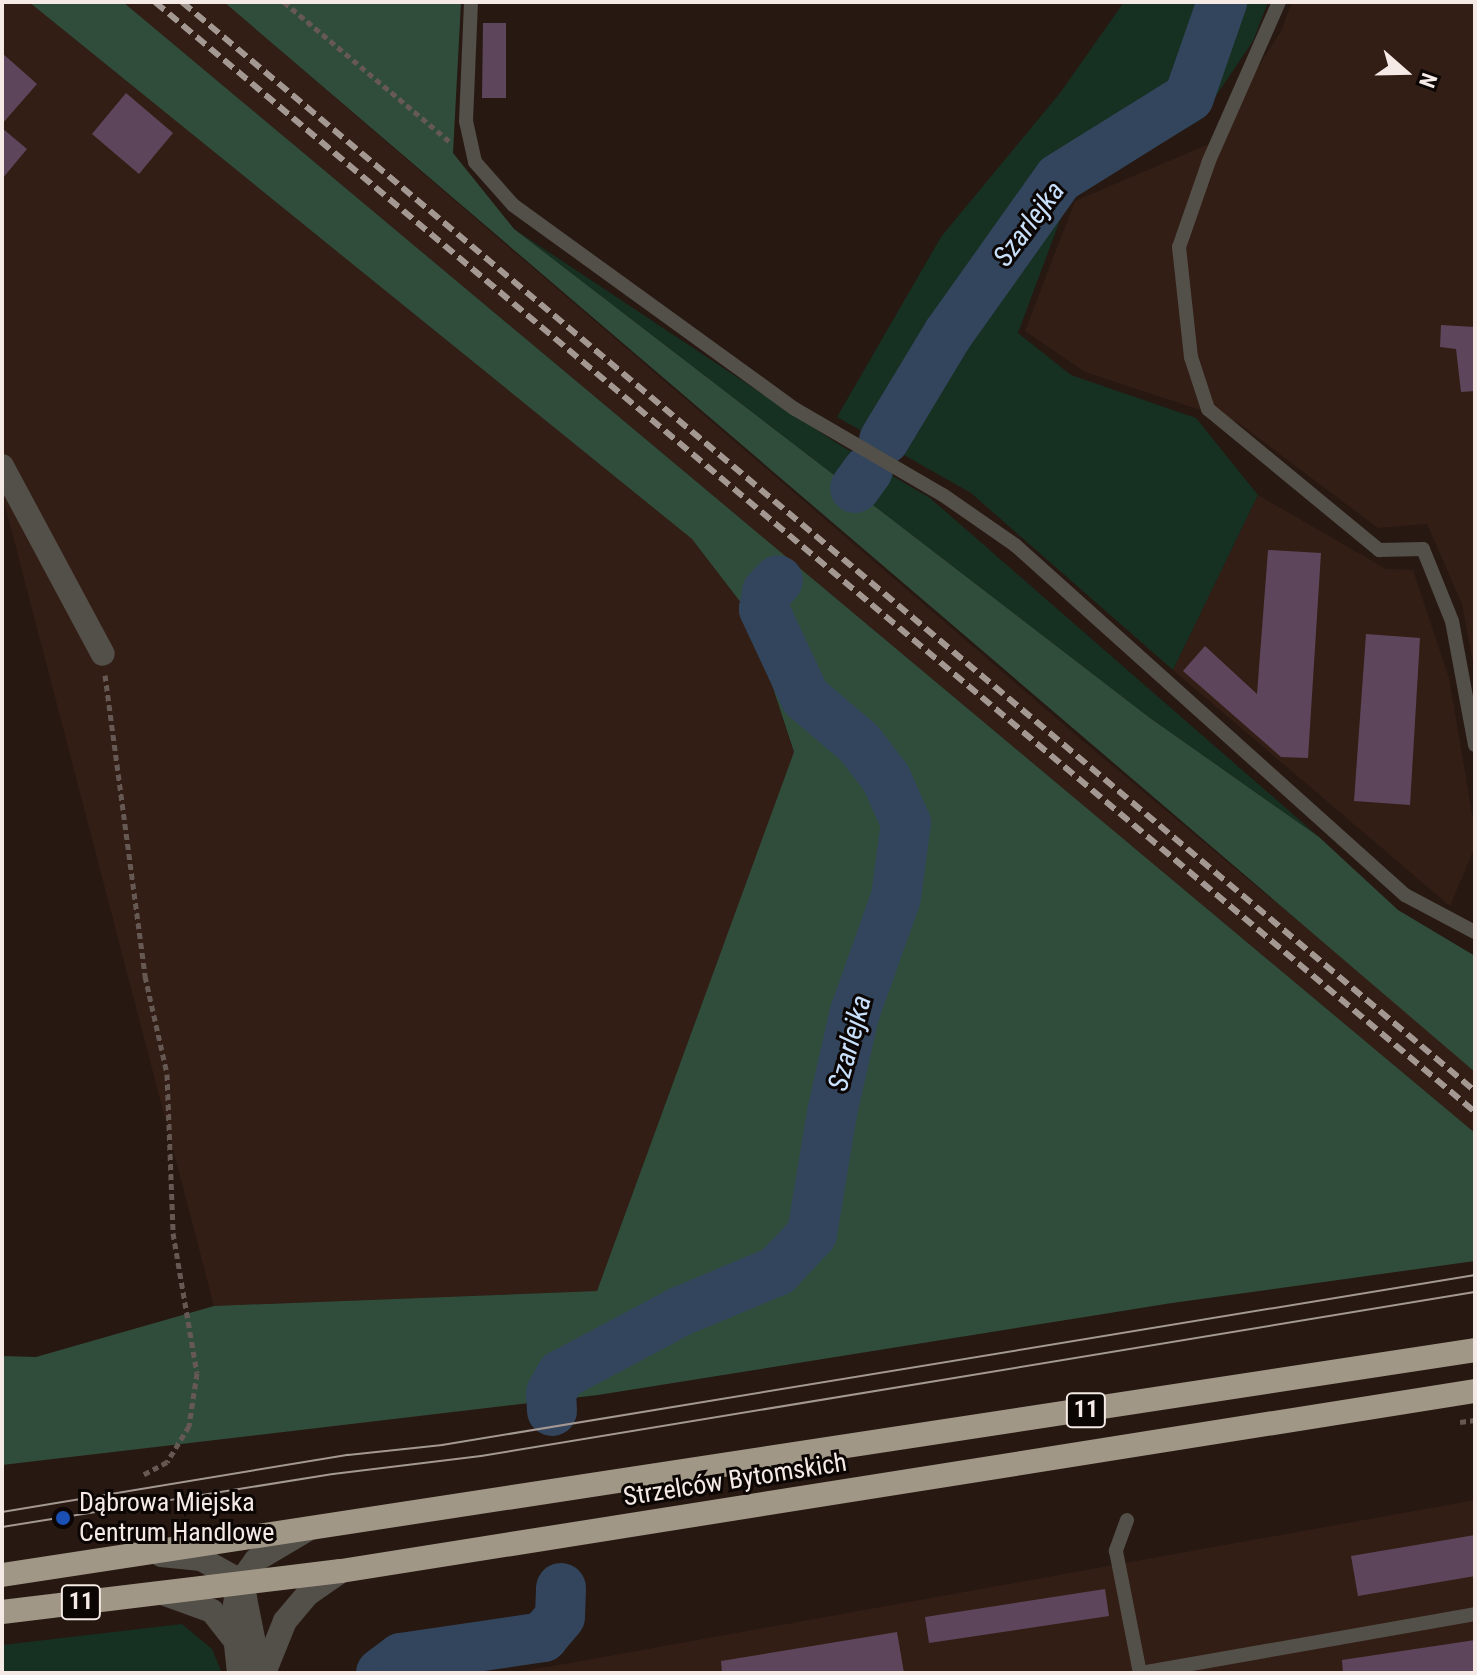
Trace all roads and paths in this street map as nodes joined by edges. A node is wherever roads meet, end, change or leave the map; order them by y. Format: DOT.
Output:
graph roads {
  1 [pos="284,2"];
  2 [pos="471,2"];
  3 [pos="1279,2"];
  4 [pos="475,162"];
  5 [pos="2,466"];
  6 [pos="103,654"];
  7 [pos="1475,745"];
  8 [pos="1475,932"];
  9 [pos="1475,1350"];
  10 [pos="1475,1391"];
  11 [pos="143,1475"];
  12 [pos="1127,1520"];
  13 [pos="305,1531"];
  14 [pos="155,1554"];
  15 [pos="341,1571"];
  16 [pos="2,1575"];
  17 [pos="238,1585"];
  18 [pos="160,1592"];
  19 [pos="2,1612"];
  20 [pos="1475,1614"];
  21 [pos="234,1639"];
  22 [pos="239,1673"];
  23 [pos="262,1673"];
  24 [pos="1140,1673"];
  1 -- 4 [label="path"];
  2 -- 4 [label="lane"];
  3 -- 7 [label="lane"];
  4 -- 8 [label="lane"];
  5 -- 6 [label="street"];
  6 -- 11 [label="path"];
  9 -- 13 [label="highway, 11"];
  10 -- 15 [label="highway, Strzelców Bytomskich / 11"];
  12 -- 24 [label="lane"];
  13 -- 14 [label="highway, 11"];
  13 -- 17 [label="street"];
  14 -- 16 [label="highway, 11"];
  14 -- 17 [label="street"];
  15 -- 17 [label="highway, Strzelców Bytomskich / 11"];
  15 -- 23 [label="street"];
  17 -- 18 [label="highway, Strzelców Bytomskich / 11"];
  17 -- 21 [label="street"];
  17 -- 23 [label="street"];
  18 -- 19 [label="highway, Strzelców Bytomskich / 11"];
  18 -- 21 [label="street"];
  20 -- 24 [label="lane"];
  21 -- 22 [label="street"];
}
